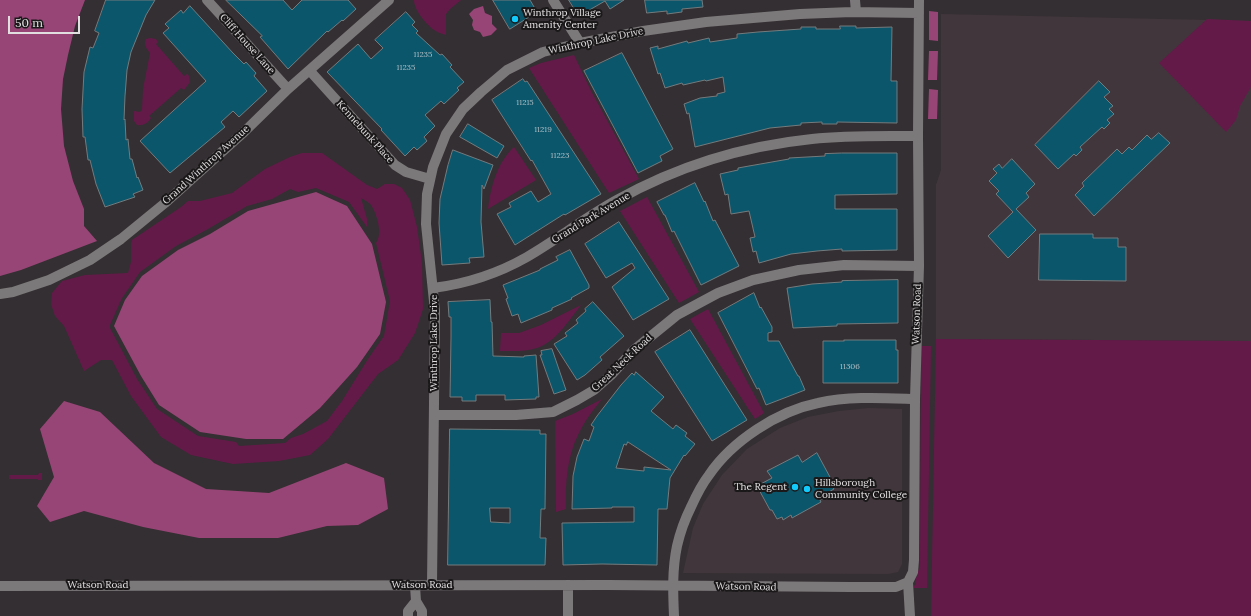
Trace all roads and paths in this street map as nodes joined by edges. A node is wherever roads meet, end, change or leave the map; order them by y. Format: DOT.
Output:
graph roads {
  1 [pos="207,0"];
  2 [pos="389,0"];
  3 [pos="553,0"];
  4 [pos="855,0"];
  5 [pos="919,0"];
  6 [pos="375,5"];
  7 [pos="856,12"];
  8 [pos="919,13"];
  9 [pos="580,43"];
  10 [pos="310,71"];
  11 [pos="288,89"];
  12 [pos="918,136"];
  13 [pos="430,179"];
  14 [pos="919,266"];
  15 [pos="433,288"];
  16 [pos="0,294"];
  17 [pos="915,399"];
  18 [pos="434,415"];
  19 [pos="908,582"];
  20 [pos="432,585"];
  21 [pos="568,585"];
  22 [pos="0,586"];
  23 [pos="415,586"];
  24 [pos="673,586"];
  25 [pos="416,601"];
  26 [pos="408,616"];
  27 [pos="422,616"];
  28 [pos="568,616"];
  29 [pos="674,616"];
  30 [pos="910,616"];
  1 -- 11 [label="street, Cliff House Lane"];
  2 -- 6 [label="street, Grand Winthrop Avenue"];
  3 -- 9 [label="street"];
  4 -- 7 [label="street"];
  5 -- 8 [label="street, Watson Road"];
  6 -- 10 [label="street, Grand Winthrop Avenue"];
  7 -- 8 [label="street, Winthrop Lake Drive"];
  7 -- 9 [label="street, Winthrop Lake Drive"];
  8 -- 12 [label="street, Watson Road"];
  9 -- 13 [label="street, Winthrop Lake Drive"];
  10 -- 11 [label="street, Grand Winthrop Avenue"];
  10 -- 13 [label="street, Kennebunk Place"];
  11 -- 16 [label="street, Grand Winthrop Avenue"];
  12 -- 14 [label="street, Watson Road"];
  12 -- 15 [label="street, Grand Park Avenue"];
  13 -- 15 [label="street, Winthrop Lake Drive"];
  14 -- 17 [label="street, Watson Road"];
  14 -- 18 [label="street, Great Neck Road"];
  15 -- 18 [label="street, Winthrop Lake Drive"];
  17 -- 19 [label="street, Watson Road"];
  17 -- 24 [label="street"];
  18 -- 20 [label="street, Winthrop Lake Drive"];
  19 -- 24 [label="street, Watson Road"];
  19 -- 30 [label="street"];
  20 -- 21 [label="street, Watson Road"];
  20 -- 22 [label="street, Watson Road"];
  21 -- 24 [label="street, Watson Road"];
  21 -- 28 [label="street"];
  23 -- 25 [label="street"];
  24 -- 29 [label="street"];
  25 -- 26 [label="street"];
  25 -- 27 [label="street"];
}
